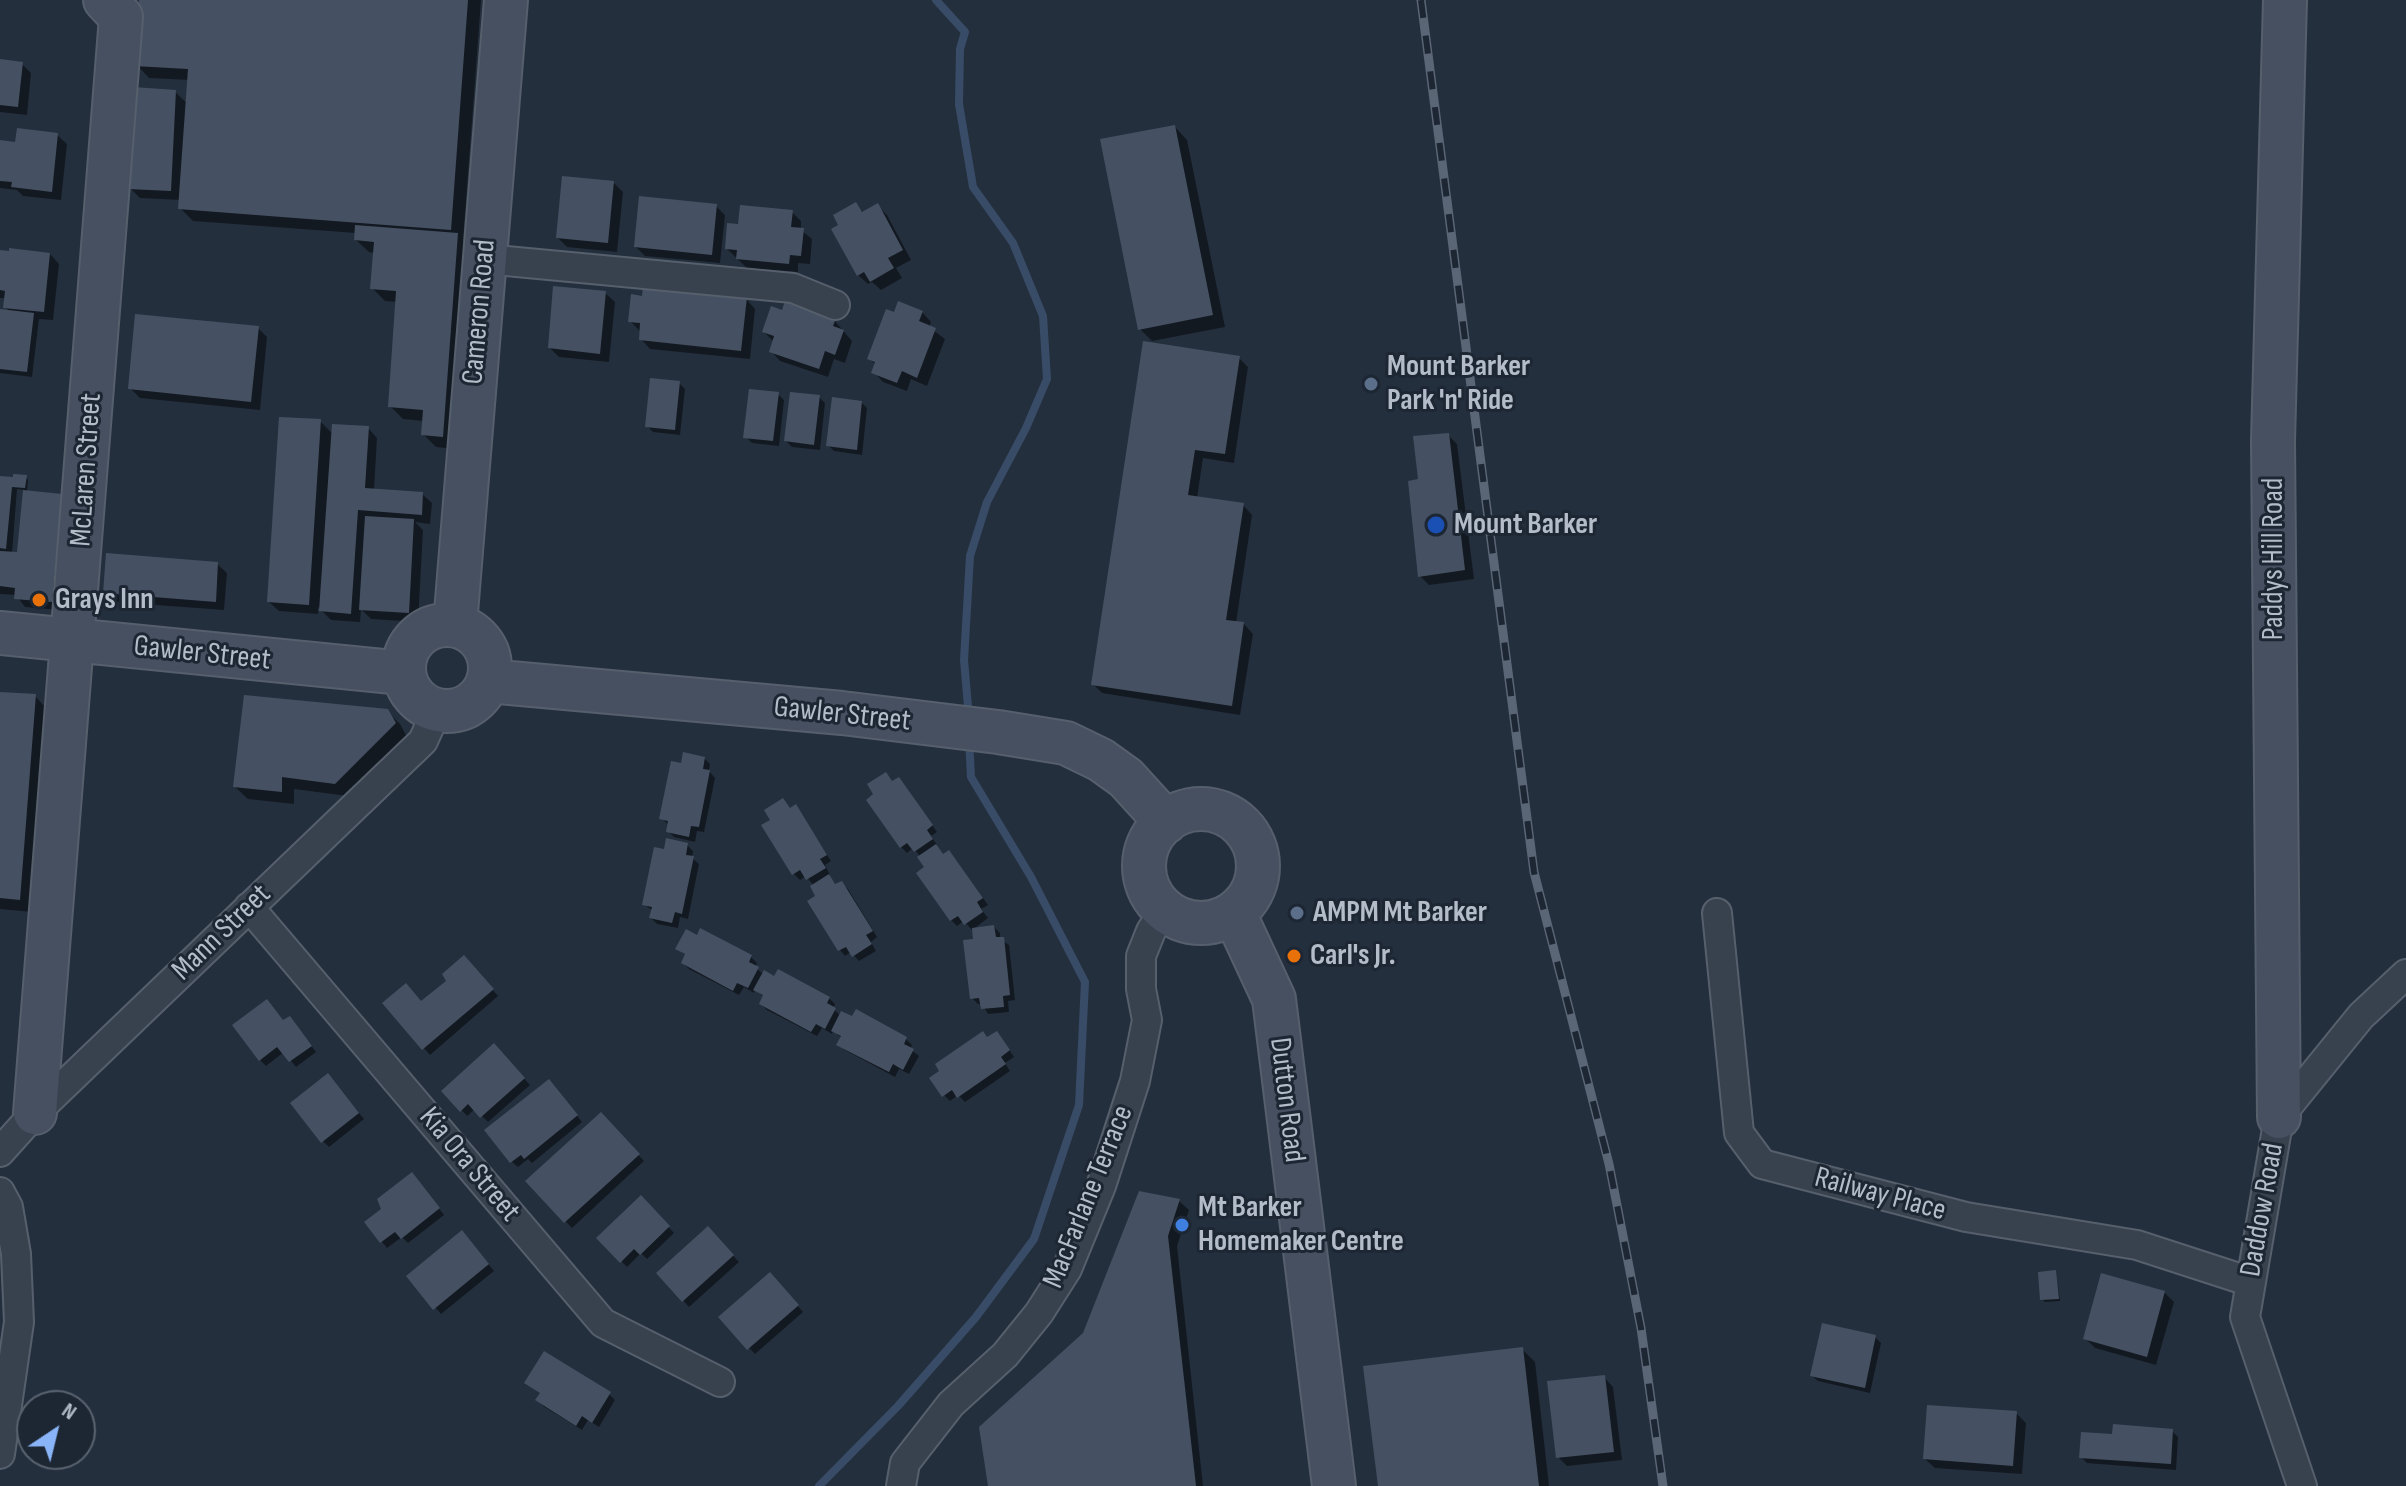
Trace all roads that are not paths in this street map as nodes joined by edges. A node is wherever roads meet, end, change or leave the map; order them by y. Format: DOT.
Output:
graph roads {
  1 [pos="506,0"];
  2 [pos="2285,0"];
  3 [pos="113,9"];
  4 [pos="485,259"];
  5 [pos="835,305"];
  6 [pos="455,625"];
  7 [pos="0,633"];
  8 [pos="74,641"];
  9 [pos="403,673"];
  10 [pos="488,681"];
  11 [pos="437,710"];
  12 [pos="1166,822"];
  13 [pos="249,907"];
  14 [pos="1165,909"];
  15 [pos="1234,913"];
  16 [pos="1717,913"];
  17 [pos="2406,974"];
  18 [pos="35,1113"];
  19 [pos="2279,1117"];
  20 [pos="0,1152"];
  21 [pos="0,1192"];
  22 [pos="2251,1282"];
  23 [pos="720,1382"];
  24 [pos="0,1454"];
  25 [pos="901,1486"];
  26 [pos="1334,1486"];
  27 [pos="2302,1486"];
  1 -- 4 [label="street, Cameron Road"];
  2 -- 19 [label="street, Paddys Hill Road"];
  3 -- 8 [label="street, McLaren Street"];
  4 -- 5 [label="street"];
  4 -- 6 [label="street, Cameron Road"];
  6 -- 9 [label="street"];
  6 -- 10 [label="street"];
  7 -- 8 [label="street, Gawler Street"];
  8 -- 9 [label="street, Gawler Street"];
  8 -- 18 [label="street, McLaren Street"];
  9 -- 11 [label="street"];
  10 -- 11 [label="street"];
  10 -- 12 [label="street, Gawler Street"];
  11 -- 13 [label="street, Mann Street"];
  12 -- 14 [label="street"];
  12 -- 15 [label="street"];
  13 -- 18 [label="street, Mann Street"];
  13 -- 23 [label="street, Kia Ora Street"];
  14 -- 15 [label="street"];
  14 -- 25 [label="street, MacFarlane Terrace"];
  15 -- 26 [label="street, Dutton Road"];
  16 -- 22 [label="street, Railway Place"];
  17 -- 19 [label="street, Daddow Road"];
  18 -- 20 [label="street, Mann Street"];
  19 -- 22 [label="street, Daddow Road"];
  21 -- 24 [label="street"];
  22 -- 27 [label="street, Daddow Road"];
}
